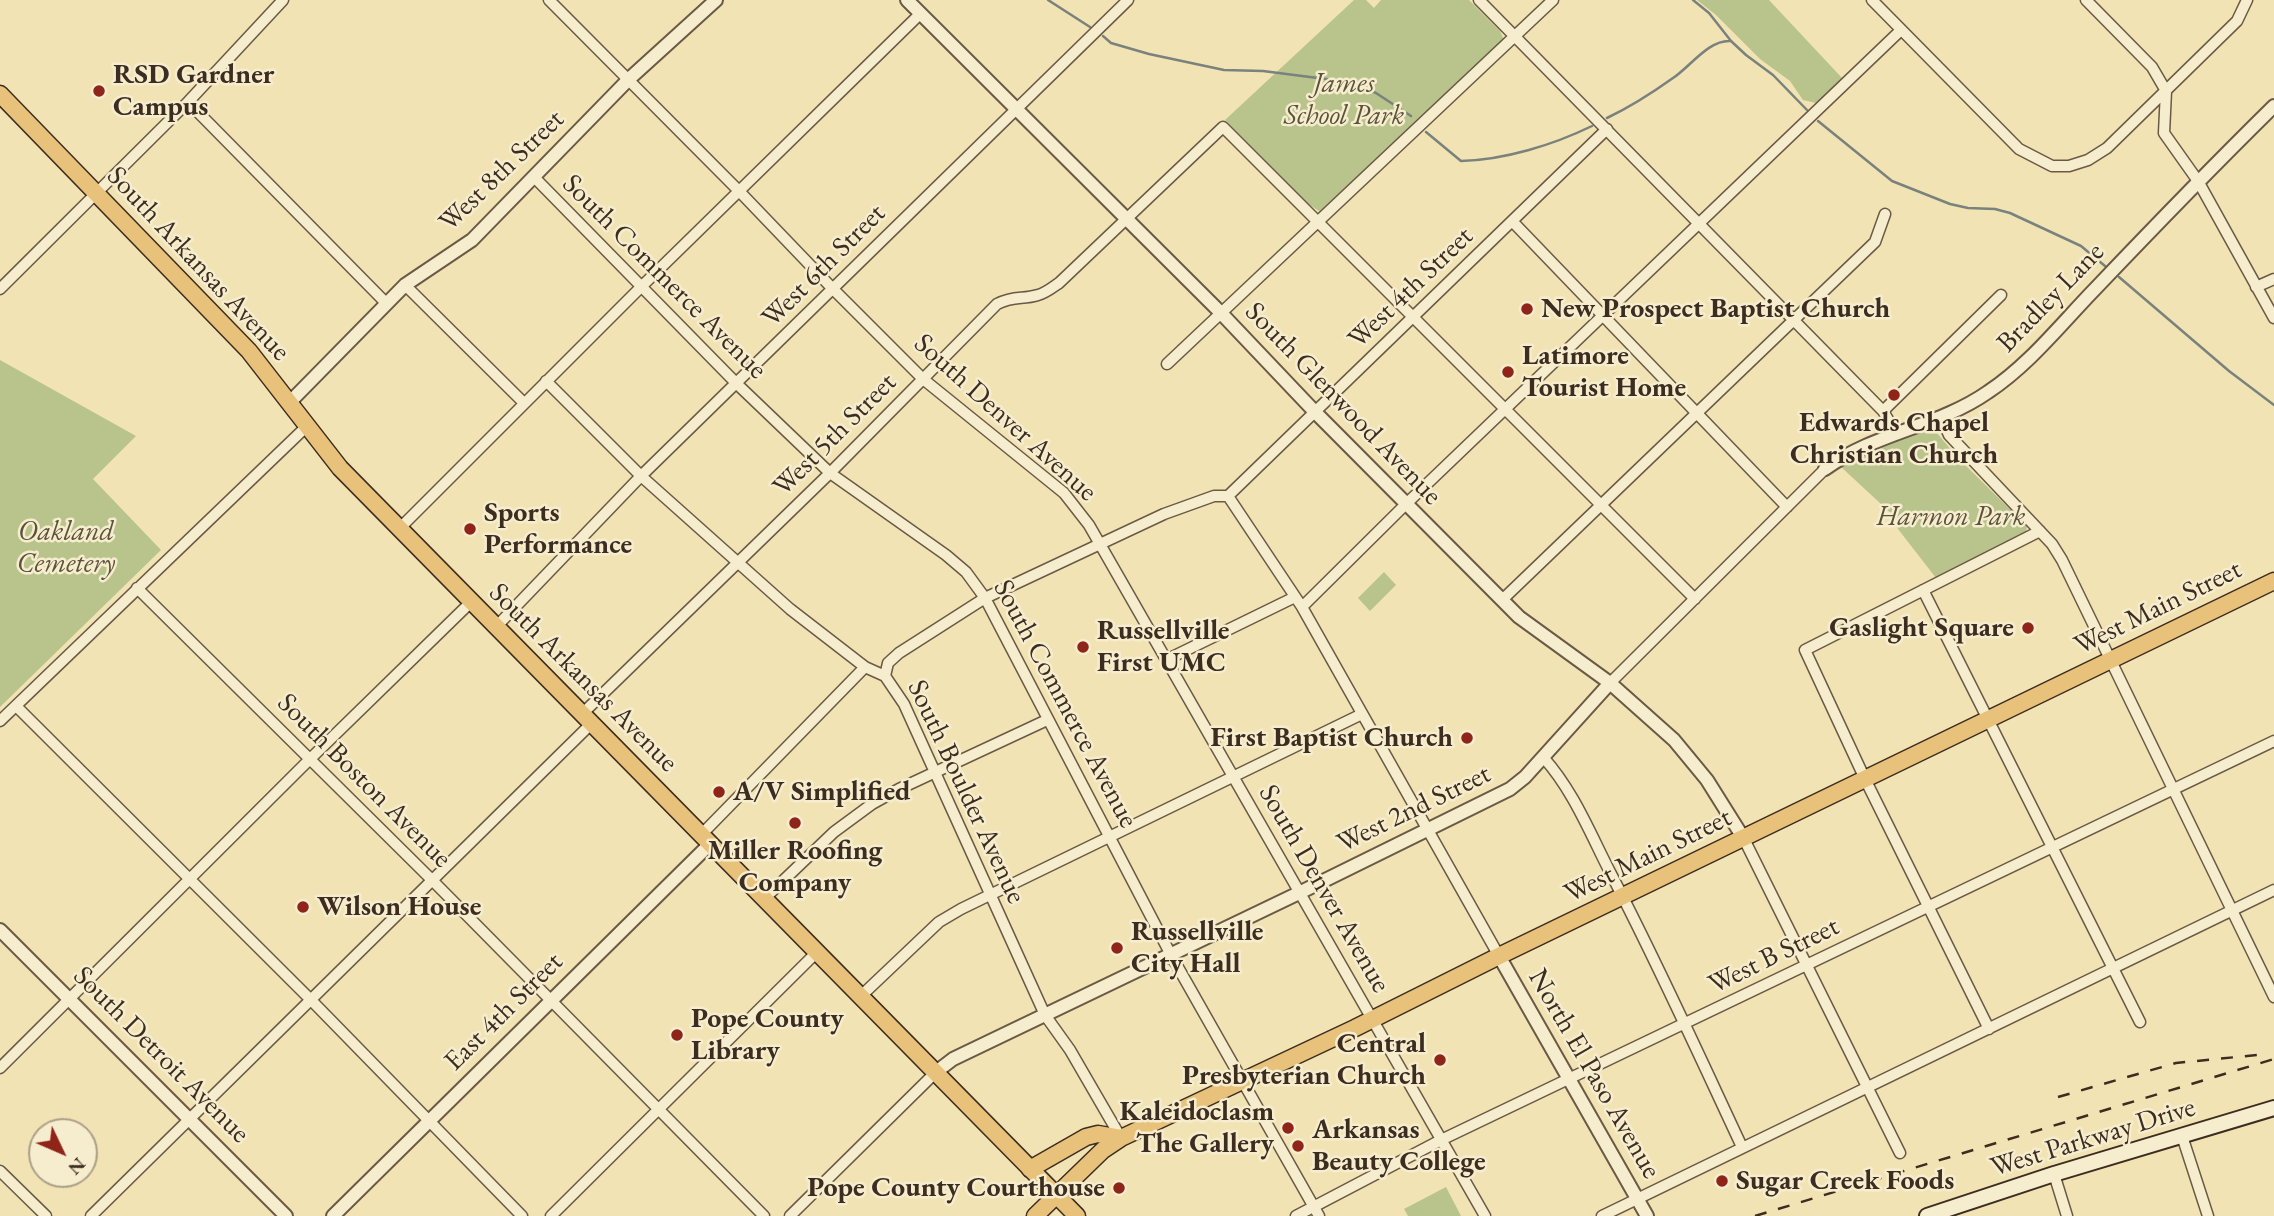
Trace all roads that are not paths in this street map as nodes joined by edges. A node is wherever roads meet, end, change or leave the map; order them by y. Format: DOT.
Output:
graph roads {
  1 [pos="283,0"];
  2 [pos="549,0"];
  3 [pos="716,0"];
  4 [pos="907,0"];
  5 [pos="1128,0"];
  6 [pos="1479,0"];
  7 [pos="1553,0"];
  8 [pos="1872,0"];
  9 [pos="2086,0"];
  10 [pos="2247,0"];
  11 [pos="920,14"];
  12 [pos="1901,30"];
  13 [pos="1514,36"];
  14 [pos="629,79"];
  15 [pos="2166,91"];
  16 [pos="0,94"];
  17 [pos="188,102"];
  18 [pos="2274,106"];
  19 [pos="1016,111"];
  20 [pos="1607,129"];
  21 [pos="534,177"];
  22 [pos="2198,181"];
  23 [pos="739,191"];
  24 [pos="95,194"];
  25 [pos="1885,214"];
  26 [pos="1125,220"];
  27 [pos="1513,221"];
  28 [pos="1318,223"];
  29 [pos="1699,224"];
  30 [pos="2274,279"];
  31 [pos="405,285"];
  32 [pos="642,286"];
  33 [pos="2256,287"];
  34 [pos="832,288"];
  35 [pos="0,289"];
  36 [pos="2001,295"];
  37 [pos="386,303"];
  38 [pos="1221,313"];
  39 [pos="1603,316"];
  40 [pos="1412,318"];
  41 [pos="2274,318"];
  42 [pos="1793,320"];
  43 [pos="1167,364"];
  44 [pos="923,379"];
  45 [pos="546,381"];
  46 [pos="737,384"];
  47 [pos="289,403"];
  48 [pos="524,403"];
  49 [pos="1505,410"];
  50 [pos="1883,411"];
  51 [pos="1315,412"];
  52 [pos="1697,412"];
  53 [pos="1941,418"];
  54 [pos="306,427"];
  55 [pos="1896,433"];
  56 [pos="1825,469"];
  57 [pos="830,473"];
  58 [pos="641,476"];
  59 [pos="1228,496"];
  60 [pos="1406,504"];
  61 [pos="1600,505"];
  62 [pos="1787,507"];
  63 [pos="400,528"];
  64 [pos="2040,531"];
  65 [pos="1100,544"];
  66 [pos="739,562"];
  67 [pos="2274,582"];
  68 [pos="137,588"];
  69 [pos="1923,590"];
  70 [pos="1295,597"];
  71 [pos="985,598"];
  72 [pos="1695,599"];
  73 [pos="1502,600"];
  74 [pos="471,602"];
  75 [pos="1302,607"];
  76 [pos="496,626"];
  77 [pos="1166,660"];
  78 [pos="2109,660"];
  79 [pos="865,667"];
  80 [pos="885,676"];
  81 [pos="1609,683"];
  82 [pos="16,706"];
  83 [pos="1362,714"];
  84 [pos="587,719"];
  85 [pos="1047,720"];
  86 [pos="1989,720"];
  87 [pos="0,721"];
  88 [pos="2274,741"];
  89 [pos="1543,757"];
  90 [pos="309,760"];
  91 [pos="934,772"];
  92 [pos="1233,777"];
  93 [pos="1865,779"];
  94 [pos="2172,790"];
  95 [pos="1427,829"];
  96 [pos="1110,836"];
  97 [pos="1744,839"];
  98 [pos="706,840"];
  99 [pos="2053,848"];
  100 [pos="190,878"];
  101 [pos="432,880"];
  102 [pos="2274,890"];
  103 [pos="1301,892"];
  104 [pos="990,894"];
  105 [pos="1623,896"];
  106 [pos="764,899"];
  107 [pos="1929,907"];
  108 [pos="2233,910"];
  109 [pos="0,930"];
  110 [pos="817,952"];
  111 [pos="1171,955"];
  112 [pos="1499,956"];
  113 [pos="1807,965"];
  114 [pos="2114,969"];
  115 [pos="861,996"];
  116 [pos="2274,997"];
  117 [pos="69,998"];
  118 [pos="311,1000"];
  119 [pos="551,1001"];
  120 [pos="1045,1015"];
  121 [pos="1374,1019"];
  122 [pos="2140,1022"];
  123 [pos="1685,1025"];
  124 [pos="1989,1029"];
  125 [pos="0,1068"];
  126 [pos="936,1072"];
  127 [pos="1242,1079"];
  128 [pos="1570,1080"];
  129 [pos="1867,1088"];
  130 [pos="2274,1108"];
  131 [pos="660,1109"];
  132 [pos="190,1119"];
  133 [pos="429,1121"];
  134 [pos="2182,1136"];
  135 [pos="1121,1138"];
  136 [pos="1441,1140"];
  137 [pos="1742,1147"];
  138 [pos="1900,1153"];
  139 [pos="1030,1169"];
  140 [pos="0,1171"];
  141 [pos="2054,1174"];
  142 [pos="1056,1195"];
  143 [pos="1637,1199"];
  144 [pos="1313,1205"];
  145 [pos="46,1216"];
  146 [pos="91,1216"];
  147 [pos="286,1216"];
  148 [pos="332,1216"];
  149 [pos="522,1216"];
  150 [pos="551,1216"];
  151 [pos="764,1216"];
  152 [pos="790,1216"];
  153 [pos="1035,1216"];
  154 [pos="1077,1216"];
  155 [pos="1296,1216"];
  156 [pos="1319,1216"];
  157 [pos="1485,1216"];
  158 [pos="1602,1216"];
  159 [pos="1647,1216"];
  160 [pos="1927,1216"];
  161 [pos="2067,1216"];
  162 [pos="2208,1216"];
  1 -- 17 [label="street"];
  2 -- 14 [label="street, South Denver Avenue"];
  3 -- 14 [label="street, West 8th Street"];
  4 -- 11 [label="street, South Glenwood Avenue"];
  5 -- 19 [label="street, West 6th Street"];
  6 -- 13 [label="street"];
  7 -- 13 [label="street"];
  8 -- 12 [label="street"];
  9 -- 15 [label="street"];
  10 -- 15 [label="street"];
  11 -- 19 [label="street, South Glenwood Avenue"];
  11 -- 23 [label="street"];
  12 -- 15 [label="street"];
  12 -- 29 [label="street"];
  13 -- 20 [label="street"];
  13 -- 28 [label="street"];
  14 -- 21 [label="street, West 8th Street"];
  14 -- 23 [label="street, South Denver Avenue"];
  15 -- 22 [label="street"];
  16 -- 24 [label="main road, South Arkansas Avenue"];
  17 -- 24 [label="street"];
  17 -- 37 [label="street"];
  18 -- 22 [label="street, Bradley Lane"];
  19 -- 26 [label="street, South Glenwood Avenue"];
  19 -- 34 [label="street, West 6th Street"];
  20 -- 27 [label="street, West 4th Street"];
  20 -- 29 [label="street"];
  21 -- 31 [label="street, West 8th Street"];
  21 -- 32 [label="street, South Commerce Avenue"];
  22 -- 33 [label="street"];
  22 -- 53 [label="street, Bradley Lane"];
  23 -- 32 [label="street"];
  23 -- 34 [label="street, South Denver Avenue"];
  24 -- 35 [label="street"];
  24 -- 47 [label="main road, South Arkansas Avenue"];
  25 -- 42 [label="street"];
  26 -- 28 [label="street, West 5th Street"];
  26 -- 38 [label="street, South Glenwood Avenue"];
  26 -- 44 [label="street, West 5th Street"];
  27 -- 39 [label="street"];
  27 -- 40 [label="street, West 4th Street"];
  28 -- 38 [label="street"];
  28 -- 40 [label="street"];
  29 -- 39 [label="street"];
  29 -- 42 [label="street"];
  30 -- 33 [label="street"];
  31 -- 37 [label="street, West 8th Street"];
  31 -- 48 [label="street"];
  32 -- 45 [label="street"];
  32 -- 46 [label="street, South Commerce Avenue"];
  33 -- 41 [label="street"];
  34 -- 44 [label="street, South Denver Avenue"];
  34 -- 46 [label="street, West 6th Street"];
  36 -- 50 [label="street"];
  37 -- 47 [label="street, West 8th Street"];
  38 -- 43 [label="street"];
  38 -- 51 [label="street, South Glenwood Avenue"];
  39 -- 49 [label="street"];
  39 -- 52 [label="street"];
  40 -- 49 [label="street"];
  40 -- 51 [label="street, West 4th Street"];
  42 -- 50 [label="street"];
  42 -- 52 [label="street"];
  44 -- 57 [label="street, West 5th Street"];
  44 -- 65 [label="street, South Denver Avenue"];
  45 -- 48 [label="street"];
  45 -- 58 [label="street, South Boulder Avenue"];
  46 -- 57 [label="street, South Commerce Avenue"];
  46 -- 58 [label="street, West 6th Street"];
  47 -- 54 [label="main road, South Arkansas Avenue"];
  48 -- 63 [label="street"];
  49 -- 60 [label="street"];
  49 -- 61 [label="street"];
  50 -- 55 [label="street"];
  51 -- 59 [label="street, West 4th Street"];
  51 -- 60 [label="street, South Glenwood Avenue"];
  52 -- 61 [label="street"];
  52 -- 62 [label="street"];
  53 -- 55 [label="street, Bradley Lane"];
  53 -- 64 [label="street"];
  54 -- 63 [label="main road, South Arkansas Avenue"];
  54 -- 68 [label="street"];
  55 -- 56 [label="street, Bradley Lane"];
  56 -- 62 [label="street, West 2nd Street"];
  57 -- 66 [label="street, West 5th Street"];
  57 -- 71 [label="street, South Commerce Avenue"];
  58 -- 66 [label="street, South Boulder Avenue"];
  58 -- 76 [label="street, West 6th Street"];
  59 -- 65 [label="street"];
  59 -- 70 [label="street"];
  60 -- 73 [label="street, South Glenwood Avenue"];
  60 -- 75 [label="street"];
  61 -- 72 [label="street"];
  61 -- 73 [label="street"];
  62 -- 72 [label="street, West 2nd Street"];
  63 -- 74 [label="main road, South Arkansas Avenue"];
  64 -- 69 [label="street"];
  64 -- 78 [label="street"];
  65 -- 71 [label="street"];
  65 -- 77 [label="street, South Denver Avenue"];
  66 -- 79 [label="street, South Boulder Avenue"];
  66 -- 84 [label="street, West 5th Street"];
  67 -- 78 [label="main road, West Main Street"];
  68 -- 82 [label="street"];
  68 -- 90 [label="street, South Boston Avenue"];
  69 -- 86 [label="street"];
  69 -- 93 [label="street"];
  70 -- 75 [label="street"];
  70 -- 77 [label="street"];
  71 -- 80 [label="street"];
  71 -- 85 [label="street, South Commerce Avenue"];
  72 -- 81 [label="street, West 2nd Street"];
  73 -- 81 [label="street, South Glenwood Avenue"];
  74 -- 76 [label="main road, South Arkansas Avenue"];
  74 -- 90 [label="street"];
  75 -- 83 [label="street"];
  76 -- 84 [label="main road, South Arkansas Avenue"];
  77 -- 92 [label="street, South Denver Avenue"];
  78 -- 86 [label="main road, West Main Street"];
  78 -- 94 [label="street"];
  79 -- 80 [label="street, South Boulder Avenue"];
  79 -- 98 [label="street"];
  80 -- 91 [label="street, South Boulder Avenue"];
  81 -- 89 [label="street, West 2nd Street"];
  81 -- 97 [label="street, South Glenwood Avenue"];
  82 -- 87 [label="street"];
  82 -- 100 [label="street"];
  83 -- 92 [label="street"];
  83 -- 95 [label="street"];
  84 -- 98 [label="main road, South Arkansas Avenue"];
  84 -- 101 [label="street, West 5th Street"];
  85 -- 91 [label="street"];
  85 -- 96 [label="street, South Commerce Avenue"];
  86 -- 93 [label="main road, West Main Street"];
  86 -- 99 [label="street"];
  88 -- 94 [label="street, West B Street"];
  89 -- 95 [label="street, West 2nd Street"];
  89 -- 105 [label="street"];
  90 -- 100 [label="street"];
  90 -- 101 [label="street, South Boston Avenue"];
  91 -- 104 [label="street, South Boulder Avenue"];
  91 -- 106 [label="street"];
  92 -- 96 [label="street"];
  92 -- 103 [label="street, South Denver Avenue"];
  93 -- 97 [label="main road, West Main Street"];
  93 -- 107 [label="street"];
  94 -- 99 [label="street, West B Street"];
  94 -- 108 [label="street"];
  95 -- 103 [label="street, West 2nd Street"];
  95 -- 112 [label="street"];
  96 -- 104 [label="street"];
  96 -- 111 [label="street, South Commerce Avenue"];
  97 -- 105 [label="main road, West Main Street"];
  97 -- 113 [label="street"];
  98 -- 106 [label="main road, South Arkansas Avenue"];
  98 -- 119 [label="street, East 4th Street"];
  99 -- 107 [label="street, West B Street"];
  99 -- 114 [label="street"];
  100 -- 117 [label="street"];
  100 -- 118 [label="street"];
  101 -- 118 [label="street, West 5th Street"];
  101 -- 119 [label="street, South Boston Avenue"];
  102 -- 108 [label="street"];
  103 -- 111 [label="street, West 2nd Street"];
  103 -- 121 [label="street, South Denver Avenue"];
  104 -- 115 [label="street"];
  104 -- 120 [label="street, South Boulder Avenue"];
  105 -- 112 [label="main road, West Main Street"];
  105 -- 123 [label="street"];
  106 -- 110 [label="main road, South Arkansas Avenue"];
  107 -- 113 [label="street, West B Street"];
  107 -- 124 [label="street"];
  108 -- 114 [label="street"];
  108 -- 116 [label="street"];
  109 -- 117 [label="street, South Detroit Avenue"];
  110 -- 115 [label="main road, South Arkansas Avenue"];
  110 -- 131 [label="street"];
  111 -- 120 [label="street, West 2nd Street"];
  111 -- 127 [label="street, South Commerce Avenue"];
  112 -- 121 [label="main road, West Main Street"];
  112 -- 128 [label="street, North El Paso Avenue"];
  113 -- 123 [label="street, West B Street"];
  113 -- 129 [label="street"];
  114 -- 122 [label="street"];
  114 -- 124 [label="street"];
  115 -- 126 [label="main road, South Arkansas Avenue"];
  117 -- 125 [label="street"];
  117 -- 132 [label="street, South Detroit Avenue"];
  118 -- 132 [label="street, West 5th Street"];
  118 -- 133 [label="street"];
  119 -- 131 [label="street, South Boston Avenue"];
  119 -- 133 [label="street, East 4th Street"];
  120 -- 126 [label="street, West 2nd Street"];
  120 -- 135 [label="street, South Boulder Avenue"];
  121 -- 127 [label="main road, West Main Street"];
  121 -- 136 [label="street, South Denver Avenue"];
  123 -- 128 [label="street, West B Street"];
  123 -- 137 [label="street"];
  124 -- 129 [label="street"];
  126 -- 139 [label="main road, South Arkansas Avenue"];
  126 -- 152 [label="street"];
  127 -- 135 [label="main road, West Main Street"];
  127 -- 144 [label="street, South Commerce Avenue"];
  128 -- 136 [label="street, West B Street"];
  128 -- 143 [label="street, North El Paso Avenue"];
  129 -- 137 [label="street"];
  129 -- 138 [label="street"];
  130 -- 134 [label="main road, West Parkway Drive"];
  131 -- 150 [label="street"];
  131 -- 151 [label="street, South Boston Avenue"];
  132 -- 146 [label="street, West 5th Street"];
  132 -- 147 [label="street, South Detroit Avenue"];
  133 -- 148 [label="street, East 4th Street"];
  133 -- 149 [label="street"];
  134 -- 141 [label="main road, West Parkway Drive"];
  134 -- 162 [label="street"];
  135 -- 139 [label="main road"];
  135 -- 142 [label="main road, West Main Street"];
  136 -- 144 [label="street, West B Street"];
  136 -- 157 [label="street, South Denver Avenue"];
  137 -- 143 [label="street"];
  139 -- 142 [label="main road, South Arkansas Avenue"];
  140 -- 145 [label="street"];
  141 -- 160 [label="main road, West Parkway Drive"];
  141 -- 161 [label="street"];
  142 -- 153 [label="main road, West Main Street"];
  142 -- 154 [label="main road, South Arkansas Avenue"];
  143 -- 158 [label="street"];
  143 -- 159 [label="street, North El Paso Avenue"];
  144 -- 155 [label="street, West B Street"];
  144 -- 156 [label="street, South Commerce Avenue"];
}
